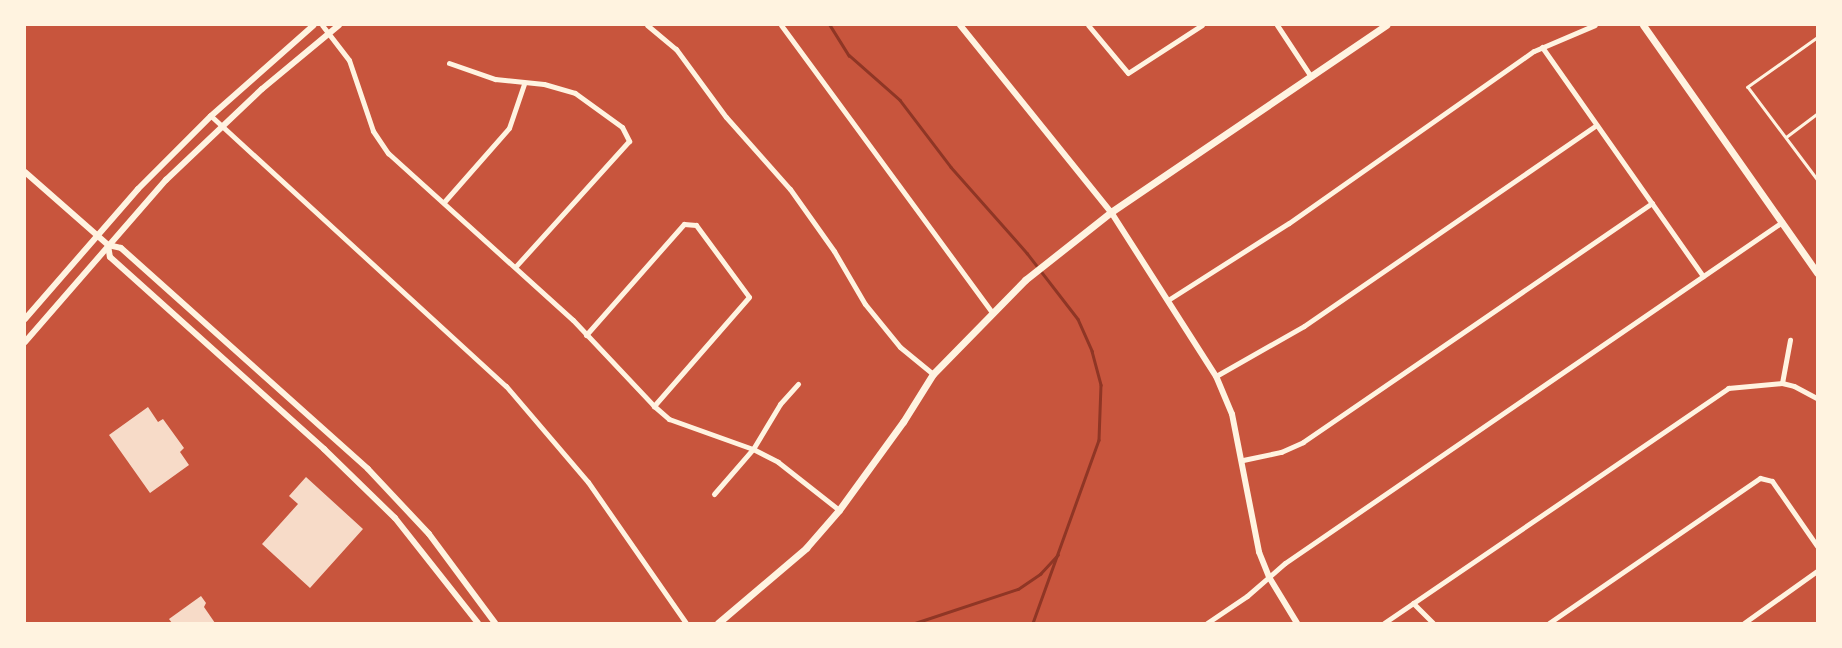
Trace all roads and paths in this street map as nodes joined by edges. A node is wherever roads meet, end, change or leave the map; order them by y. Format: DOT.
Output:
graph roads {
  1 [pos="314,25"];
  2 [pos="322,25"];
  3 [pos="339,25"];
  4 [pos="646,25"];
  5 [pos="781,25"];
  6 [pos="960,25"];
  7 [pos="1088,25"];
  8 [pos="1202,25"];
  9 [pos="1277,25"];
  10 [pos="1386,25"];
  11 [pos="1595,25"];
  12 [pos="1644,25"];
  13 [pos="328,34"];
  14 [pos="1817,38"];
  15 [pos="1542,47"];
  16 [pos="450,63"];
  17 [pos="1310,75"];
  18 [pos="524,84"];
  19 [pos="1817,114"];
  20 [pos="211,116"];
  21 [pos="1596,125"];
  22 [pos="222,126"];
  23 [pos="1786,137"];
  24 [pos="26,174"];
  25 [pos="1817,179"];
  26 [pos="444,202"];
  27 [pos="1652,204"];
  28 [pos="1111,212"];
  29 [pos="1782,222"];
  30 [pos="96,235"];
  31 [pos="108,245"];
  32 [pos="516,266"];
  33 [pos="1817,273"];
  34 [pos="1703,276"];
  35 [pos="1168,300"];
  36 [pos="992,312"];
  37 [pos="25,319"];
  38 [pos="586,334"];
  39 [pos="1790,340"];
  40 [pos="25,342"];
  41 [pos="933,374"];
  42 [pos="1216,376"];
  43 [pos="1782,383"];
  44 [pos="798,384"];
  45 [pos="1817,398"];
  46 [pos="654,406"];
  47 [pos="753,449"];
  48 [pos="1243,460"];
  49 [pos="714,494"];
  50 [pos="839,510"];
  51 [pos="1817,546"];
  52 [pos="1817,570"];
  53 [pos="1270,578"];
  54 [pos="1413,603"];
  55 [pos="478,623"];
  56 [pos="495,623"];
  57 [pos="686,623"];
  58 [pos="718,623"];
  59 [pos="1207,623"];
  60 [pos="1297,623"];
  61 [pos="1384,623"];
  62 [pos="1433,623"];
  63 [pos="1549,623"];
  64 [pos="1744,623"];
  1 -- 20 [label="street"];
  2 -- 13 [label="street"];
  3 -- 13 [label="street"];
  4 -- 41 [label="street"];
  5 -- 36 [label="street"];
  6 -- 28 [label="street"];
  7 -- 8 [label="street"];
  9 -- 17 [label="street"];
  10 -- 17 [label="main road"];
  11 -- 15 [label="street"];
  12 -- 29 [label="main road"];
  13 -- 22 [label="street"];
  13 -- 26 [label="street"];
  14 -- 23 [label="lane"];
  15 -- 21 [label="street"];
  15 -- 35 [label="street"];
  16 -- 18 [label="street"];
  17 -- 28 [label="main road"];
  18 -- 26 [label="street"];
  18 -- 32 [label="street"];
  19 -- 23 [label="lane"];
  20 -- 22 [label="street"];
  20 -- 30 [label="street"];
  21 -- 27 [label="street"];
  21 -- 42 [label="street"];
  22 -- 31 [label="street"];
  22 -- 57 [label="street"];
  23 -- 25 [label="lane"];
  24 -- 30 [label="street"];
  26 -- 32 [label="street"];
  27 -- 34 [label="street"];
  27 -- 48 [label="street"];
  28 -- 35 [label="street"];
  28 -- 36 [label="main road"];
  29 -- 33 [label="main road"];
  29 -- 34 [label="street"];
  30 -- 31 [label="street"];
  30 -- 37 [label="street"];
  31 -- 40 [label="street"];
  31 -- 55 [label="street"];
  31 -- 56 [label="street"];
  32 -- 38 [label="street"];
  34 -- 53 [label="street"];
  35 -- 42 [label="street"];
  36 -- 41 [label="main road"];
  38 -- 46 [label="street"];
  38 -- 46 [label="street"];
  39 -- 43 [label="street"];
  41 -- 50 [label="main road"];
  42 -- 48 [label="street"];
  43 -- 45 [label="street"];
  43 -- 54 [label="street"];
  44 -- 47 [label="street"];
  46 -- 47 [label="street"];
  47 -- 49 [label="street"];
  47 -- 50 [label="street"];
  48 -- 53 [label="street"];
  50 -- 58 [label="main road"];
  51 -- 63 [label="street"];
  52 -- 64 [label="street"];
  53 -- 59 [label="street"];
  53 -- 60 [label="street"];
  54 -- 61 [label="street"];
  54 -- 62 [label="street"];
}
